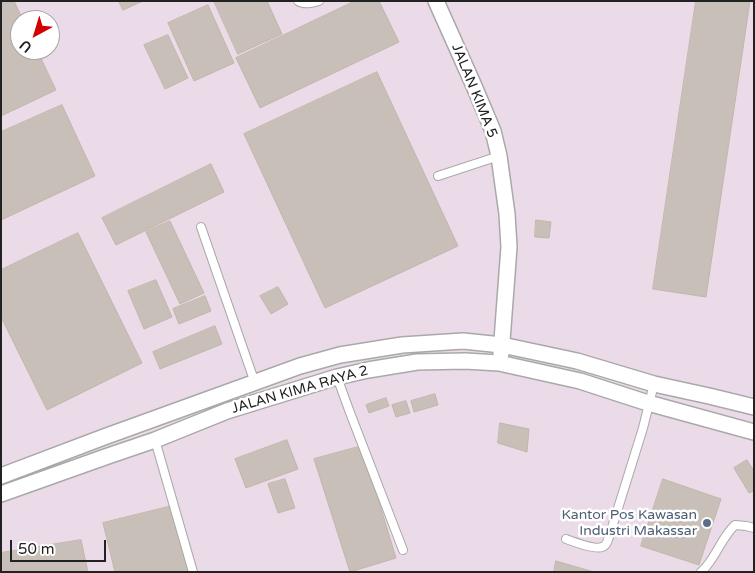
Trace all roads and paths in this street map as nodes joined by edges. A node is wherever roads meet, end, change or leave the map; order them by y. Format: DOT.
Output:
graph roads {
  1 [pos="298,1"];
  2 [pos="319,1"];
  3 [pos="436,1"];
  4 [pos="499,156"];
  5 [pos="438,176"];
  6 [pos="201,228"];
  7 [pos="502,345"];
  8 [pos="499,363"];
  9 [pos="337,377"];
  10 [pos="255,382"];
  11 [pos="654,384"];
  12 [pos="221,395"];
  13 [pos="648,403"];
  14 [pos="754,407"];
  15 [pos="227,411"];
  16 [pos="754,432"];
  17 [pos="154,440"];
  18 [pos="35,464"];
  19 [pos="1,476"];
  20 [pos="45,478"];
  21 [pos="1,494"];
  22 [pos="754,528"];
  23 [pos="566,539"];
  24 [pos="403,550"];
  25 [pos="193,572"];
  26 [pos="701,572"];
  1 -- 2 [label="lane"];
  3 -- 4 [label="street, JALAN KIMA 5"];
  4 -- 5 [label="lane"];
  4 -- 7 [label="street, JALAN KIMA 5"];
  6 -- 10 [label="lane"];
  7 -- 8 [label="street, JALAN KIMA 5"];
  7 -- 10 [label="street, JALAN KIMA RAYA 2"];
  7 -- 11 [label="street, JALAN KIMA RAYA 2"];
  8 -- 9 [label="street, JALAN KIMA RAYA 2"];
  8 -- 13 [label="street, JALAN KIMA RAYA 2"];
  9 -- 15 [label="street, JALAN KIMA RAYA 2"];
  9 -- 24 [label="lane"];
  10 -- 12 [label="street, JALAN KIMA RAYA 2"];
  11 -- 13 [label="lane"];
  11 -- 14 [label="street, JALAN KIMA RAYA 2"];
  12 -- 15 [label="lane"];
  12 -- 18 [label="street, JALAN KIMA RAYA 2"];
  13 -- 16 [label="street, JALAN KIMA RAYA 2"];
  13 -- 23 [label="lane"];
  15 -- 17 [label="street, JALAN KIMA RAYA 2"];
  17 -- 20 [label="street, JALAN KIMA RAYA 2"];
  17 -- 25 [label="lane"];
  18 -- 19 [label="street, JALAN KIMA RAYA 2"];
  18 -- 20 [label="lane"];
  20 -- 21 [label="street, JALAN KIMA RAYA 2"];
  22 -- 26 [label="lane"];
}
